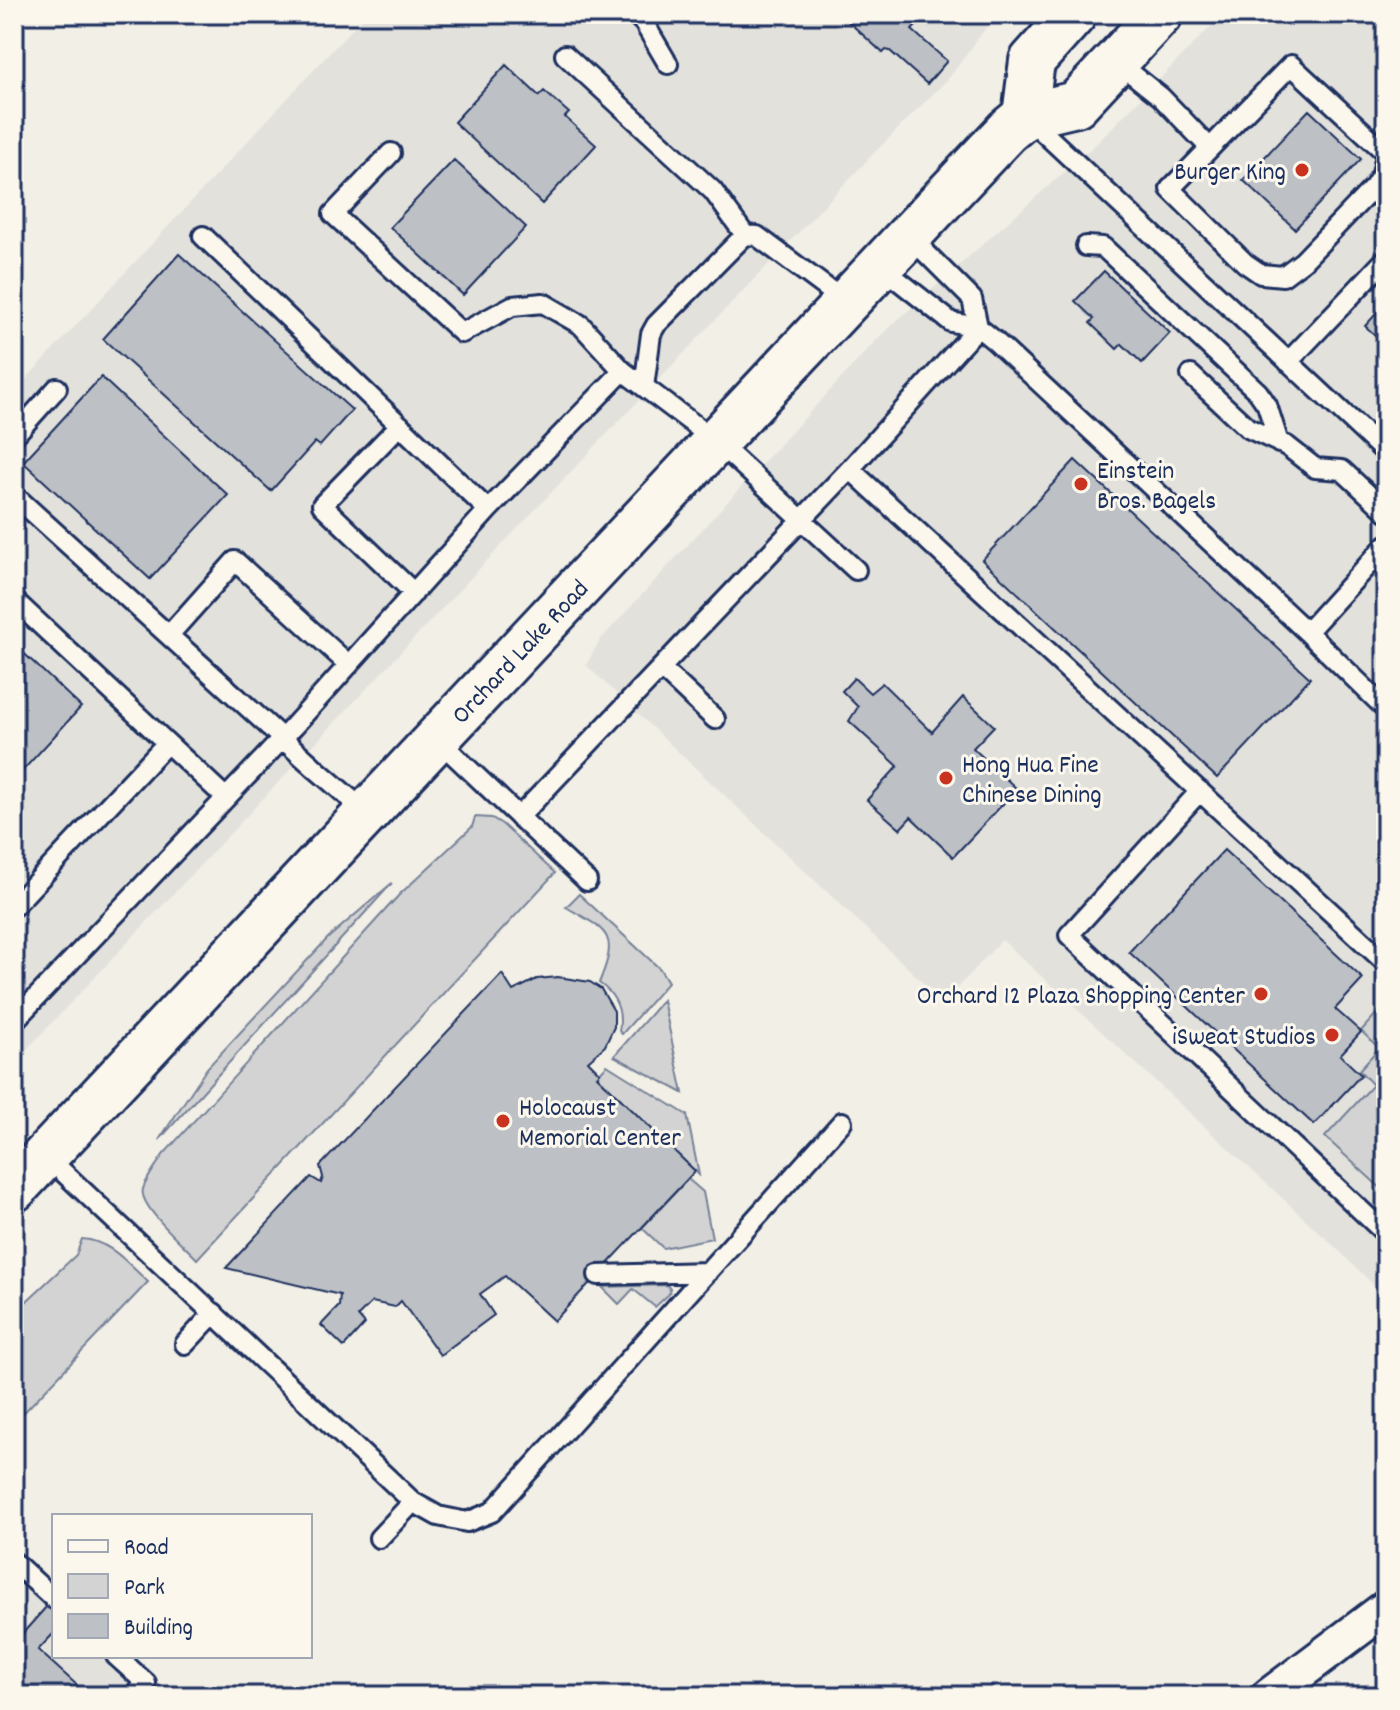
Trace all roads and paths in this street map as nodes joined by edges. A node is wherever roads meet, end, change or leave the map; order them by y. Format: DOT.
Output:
graph roads {
  1 [pos="635,14"];
  2 [pos="1074,14"];
  3 [pos="1160,14"];
  4 [pos="565,55"];
  5 [pos="1116,61"];
  6 [pos="668,64"];
  7 [pos="1025,116"];
  8 [pos="1210,148"];
  9 [pos="391,153"];
  10 [pos="1386,154"];
  11 [pos="745,235"];
  12 [pos="203,236"];
  13 [pos="1086,246"];
  14 [pos="894,251"];
  15 [pos="1386,259"];
  16 [pos="847,303"];
  17 [pos="978,327"];
  18 [pos="1288,362"];
  19 [pos="623,371"];
  20 [pos="1191,375"];
  21 [pos="644,387"];
  22 [pos="57,388"];
  23 [pos="400,425"];
  24 [pos="14,436"];
  25 [pos="716,441"];
  26 [pos="1279,443"];
  27 [pos="1386,453"];
  28 [pos="850,469"];
  29 [pos="14,495"];
  30 [pos="488,510"];
  31 [pos="1386,511"];
  32 [pos="801,520"];
  33 [pos="1386,545"];
  34 [pos="856,570"];
  35 [pos="414,593"];
  36 [pos="14,600"];
  37 [pos="1307,632"];
  38 [pos="169,635"];
  39 [pos="349,665"];
  40 [pos="661,668"];
  41 [pos="1386,709"];
  42 [pos="715,719"];
  43 [pos="283,738"];
  44 [pos="437,739"];
  45 [pos="167,743"];
  46 [pos="1200,791"];
  47 [pos="226,798"];
  48 [pos="367,813"];
  49 [pos="519,817"];
  50 [pos="587,881"];
  51 [pos="14,906"];
  52 [pos="1386,963"];
  53 [pos="14,1021"];
  54 [pos="842,1122"];
  55 [pos="45,1155"];
  56 [pos="14,1189"];
  57 [pos="1386,1234"];
  58 [pos="708,1272"];
  59 [pos="598,1275"];
  60 [pos="214,1313"];
  61 [pos="185,1344"];
  62 [pos="413,1502"];
  63 [pos="379,1538"];
  64 [pos="14,1562"];
  65 [pos="52,1597"];
  66 [pos="1386,1608"];
  67 [pos="118,1658"];
  68 [pos="134,1696"];
  69 [pos="1269,1696"];
  1 -- 6 [label="lane"];
  2 -- 7 [label="main road"];
  3 -- 5 [label="main road, Orchard Lake Road"];
  4 -- 11 [label="lane"];
  5 -- 7 [label="main road, Orchard Lake Road"];
  5 -- 8 [label="lane"];
  7 -- 14 [label="main road, Orchard Lake Road"];
  7 -- 18 [label="lane"];
  8 -- 10 [label="lane"];
  8 -- 10 [label="lane"];
  9 -- 19 [label="lane"];
  11 -- 16 [label="lane"];
  11 -- 21 [label="lane"];
  12 -- 23 [label="lane"];
  13 -- 26 [label="lane"];
  14 -- 16 [label="main road, Orchard Lake Road"];
  14 -- 17 [label="lane"];
  14 -- 17 [label="lane"];
  15 -- 18 [label="lane"];
  16 -- 25 [label="main road, Orchard Lake Road"];
  17 -- 28 [label="lane"];
  17 -- 37 [label="lane"];
  18 -- 27 [label="lane"];
  19 -- 21 [label="lane"];
  19 -- 30 [label="lane"];
  20 -- 26 [label="lane"];
  21 -- 25 [label="lane"];
  22 -- 24 [label="lane"];
  23 -- 30 [label="lane"];
  23 -- 35 [label="lane"];
  25 -- 32 [label="lane"];
  25 -- 44 [label="main road, Orchard Lake Road"];
  26 -- 31 [label="lane"];
  28 -- 32 [label="lane"];
  28 -- 46 [label="lane"];
  29 -- 38 [label="lane"];
  30 -- 35 [label="lane"];
  32 -- 34 [label="lane"];
  32 -- 40 [label="lane"];
  33 -- 37 [label="lane"];
  35 -- 39 [label="lane"];
  36 -- 45 [label="lane"];
  37 -- 41 [label="lane"];
  38 -- 39 [label="lane"];
  38 -- 43 [label="lane"];
  39 -- 43 [label="lane"];
  40 -- 42 [label="lane"];
  40 -- 49 [label="lane"];
  43 -- 47 [label="lane"];
  43 -- 48 [label="lane"];
  44 -- 48 [label="main road, Orchard Lake Road"];
  44 -- 49 [label="lane"];
  45 -- 47 [label="lane"];
  45 -- 51 [label="lane"];
  46 -- 52 [label="lane"];
  46 -- 57 [label="lane"];
  47 -- 53 [label="lane"];
  48 -- 55 [label="main road, Orchard Lake Road"];
  49 -- 50 [label="lane"];
  54 -- 58 [label="lane"];
  55 -- 56 [label="main road, Orchard Lake Road"];
  55 -- 60 [label="lane"];
  58 -- 59 [label="lane"];
  58 -- 62 [label="lane"];
  60 -- 61 [label="lane"];
  60 -- 62 [label="lane"];
  62 -- 63 [label="lane"];
  64 -- 65 [label="lane"];
  66 -- 69 [label="street"];
  67 -- 68 [label="lane"];
}
